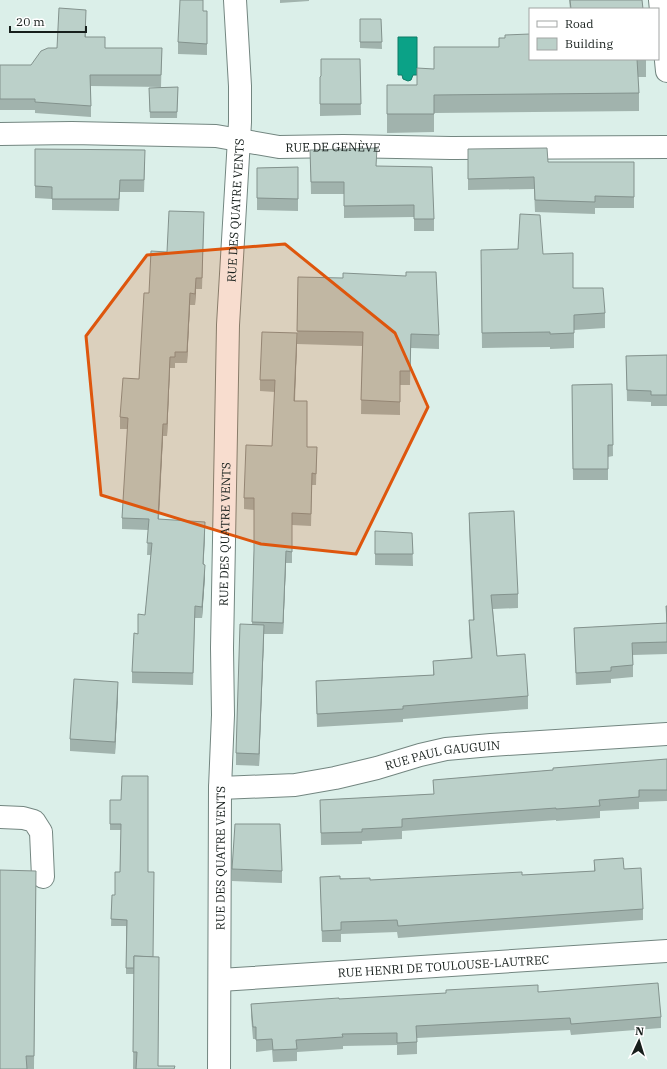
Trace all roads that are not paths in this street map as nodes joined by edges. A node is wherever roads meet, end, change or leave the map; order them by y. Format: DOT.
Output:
graph roads {
  1 [pos="235,0"];
  2 [pos="660,0"];
  3 [pos="667,71"];
  4 [pos="0,134"];
  5 [pos="238,140"];
  6 [pos="667,147"];
  7 [pos="667,734"];
  8 [pos="220,788"];
  9 [pos="0,817"];
  10 [pos="43,877"];
  11 [pos="667,952"];
  12 [pos="220,980"];
  13 [pos="219,1069"];
  1 -- 5 [label="street, RUE DES QUATRE VENTS"];
  2 -- 3 [label="street"];
  4 -- 5 [label="street, RUE DE GENÈVE"];
  5 -- 6 [label="street, RUE DE GENÈVE"];
  5 -- 8 [label="street, RUE DES QUATRE VENTS"];
  7 -- 8 [label="street, RUE PAUL GAUGUIN"];
  8 -- 12 [label="street, RUE DES QUATRE VENTS"];
  9 -- 10 [label="street"];
  11 -- 12 [label="street, RUE HENRI DE TOULOUSE-LAUTREC"];
  12 -- 13 [label="street, RUE DES QUATRE VENTS"];
}
